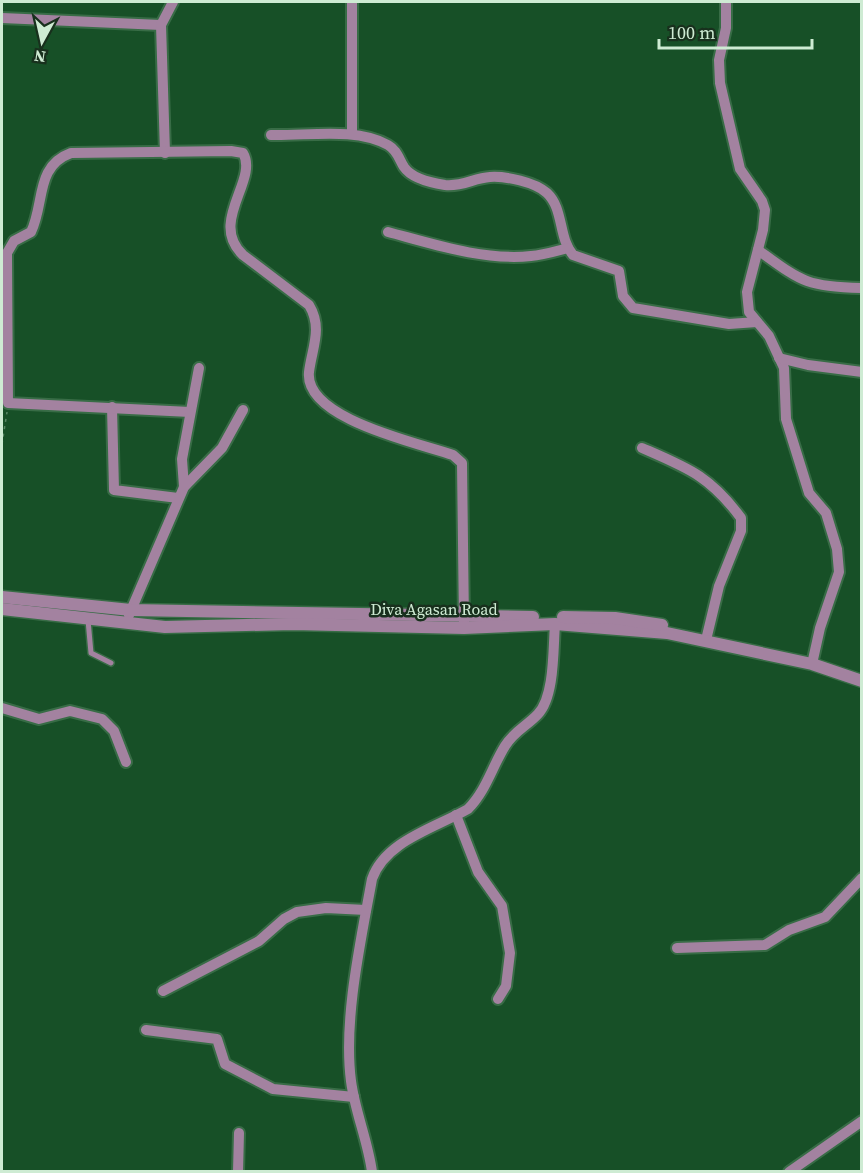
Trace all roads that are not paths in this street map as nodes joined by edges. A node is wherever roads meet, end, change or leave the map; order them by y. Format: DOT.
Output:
graph roads {
  1 [pos="173,2"];
  2 [pos="352,2"];
  3 [pos="726,2"];
  4 [pos="2,18"];
  5 [pos="161,25"];
  6 [pos="352,132"];
  7 [pos="271,135"];
  8 [pos="165,153"];
  9 [pos="388,232"];
  10 [pos="568,249"];
  11 [pos="758,250"];
  12 [pos="861,288"];
  13 [pos="757,322"];
  14 [pos="779,358"];
  15 [pos="199,368"];
  16 [pos="861,372"];
  17 [pos="112,407"];
  18 [pos="243,410"];
  19 [pos="190,412"];
  20 [pos="642,448"];
  21 [pos="184,487"];
  22 [pos="178,498"];
  23 [pos="2,597"];
  24 [pos="56,603"];
  25 [pos="2,609"];
  26 [pos="131,610"];
  27 [pos="54,617"];
  28 [pos="88,620"];
  29 [pos="464,622"];
  30 [pos="126,624"];
  31 [pos="555,624"];
  32 [pos="707,637"];
  33 [pos="813,660"];
  34 [pos="111,663"];
  35 [pos="861,673"];
  36 [pos="861,681"];
  37 [pos="2,708"];
  38 [pos="126,762"];
  39 [pos="456,815"];
  40 [pos="861,878"];
  41 [pos="366,910"];
  42 [pos="677,948"];
  43 [pos="163,991"];
  44 [pos="498,999"];
  45 [pos="146,1030"];
  46 [pos="354,1097"];
  47 [pos="861,1121"];
  48 [pos="239,1133"];
  49 [pos="238,1172"];
  50 [pos="372,1172"];
  51 [pos="789,1172"];
  1 -- 5 [label="street"];
  2 -- 6 [label="street"];
  3 -- 11 [label="street"];
  4 -- 5 [label="street"];
  5 -- 8 [label="street"];
  6 -- 7 [label="street"];
  6 -- 10 [label="street"];
  8 -- 17 [label="street"];
  8 -- 29 [label="street"];
  9 -- 10 [label="street"];
  10 -- 13 [label="street"];
  11 -- 12 [label="street"];
  11 -- 13 [label="street"];
  13 -- 14 [label="street"];
  14 -- 16 [label="street"];
  14 -- 33 [label="street"];
  15 -- 19 [label="street"];
  17 -- 19 [label="street"];
  17 -- 22 [label="street"];
  18 -- 21 [label="street"];
  19 -- 21 [label="street"];
  20 -- 32 [label="street"];
  21 -- 22 [label="street"];
  22 -- 26 [label="street"];
  23 -- 24 [label="street"];
  24 -- 26 [label="street"];
  24 -- 27 [label="street"];
  25 -- 27 [label="street, Diva Agasan Road"];
  26 -- 29 [label="street"];
  26 -- 30 [label="street"];
  27 -- 28 [label="street, Diva Agasan Road"];
  28 -- 30 [label="street, Diva Agasan Road"];
  28 -- 34 [label="lane"];
  29 -- 30 [label="street, Diva Agasan Road"];
  29 -- 31 [label="street, Diva Agasan Road"];
  29 -- 32 [label="street"];
  31 -- 32 [label="street, Diva Agasan Road"];
  31 -- 39 [label="street"];
  32 -- 33 [label="street, Diva Agasan Road"];
  33 -- 35 [label="street"];
  33 -- 36 [label="street, Diva Agasan Road"];
  37 -- 38 [label="street"];
  39 -- 41 [label="street"];
  39 -- 44 [label="street"];
  40 -- 42 [label="street"];
  41 -- 43 [label="street"];
  41 -- 46 [label="street"];
  45 -- 46 [label="street"];
  46 -- 50 [label="street"];
  47 -- 51 [label="street"];
  48 -- 49 [label="street"];
}
